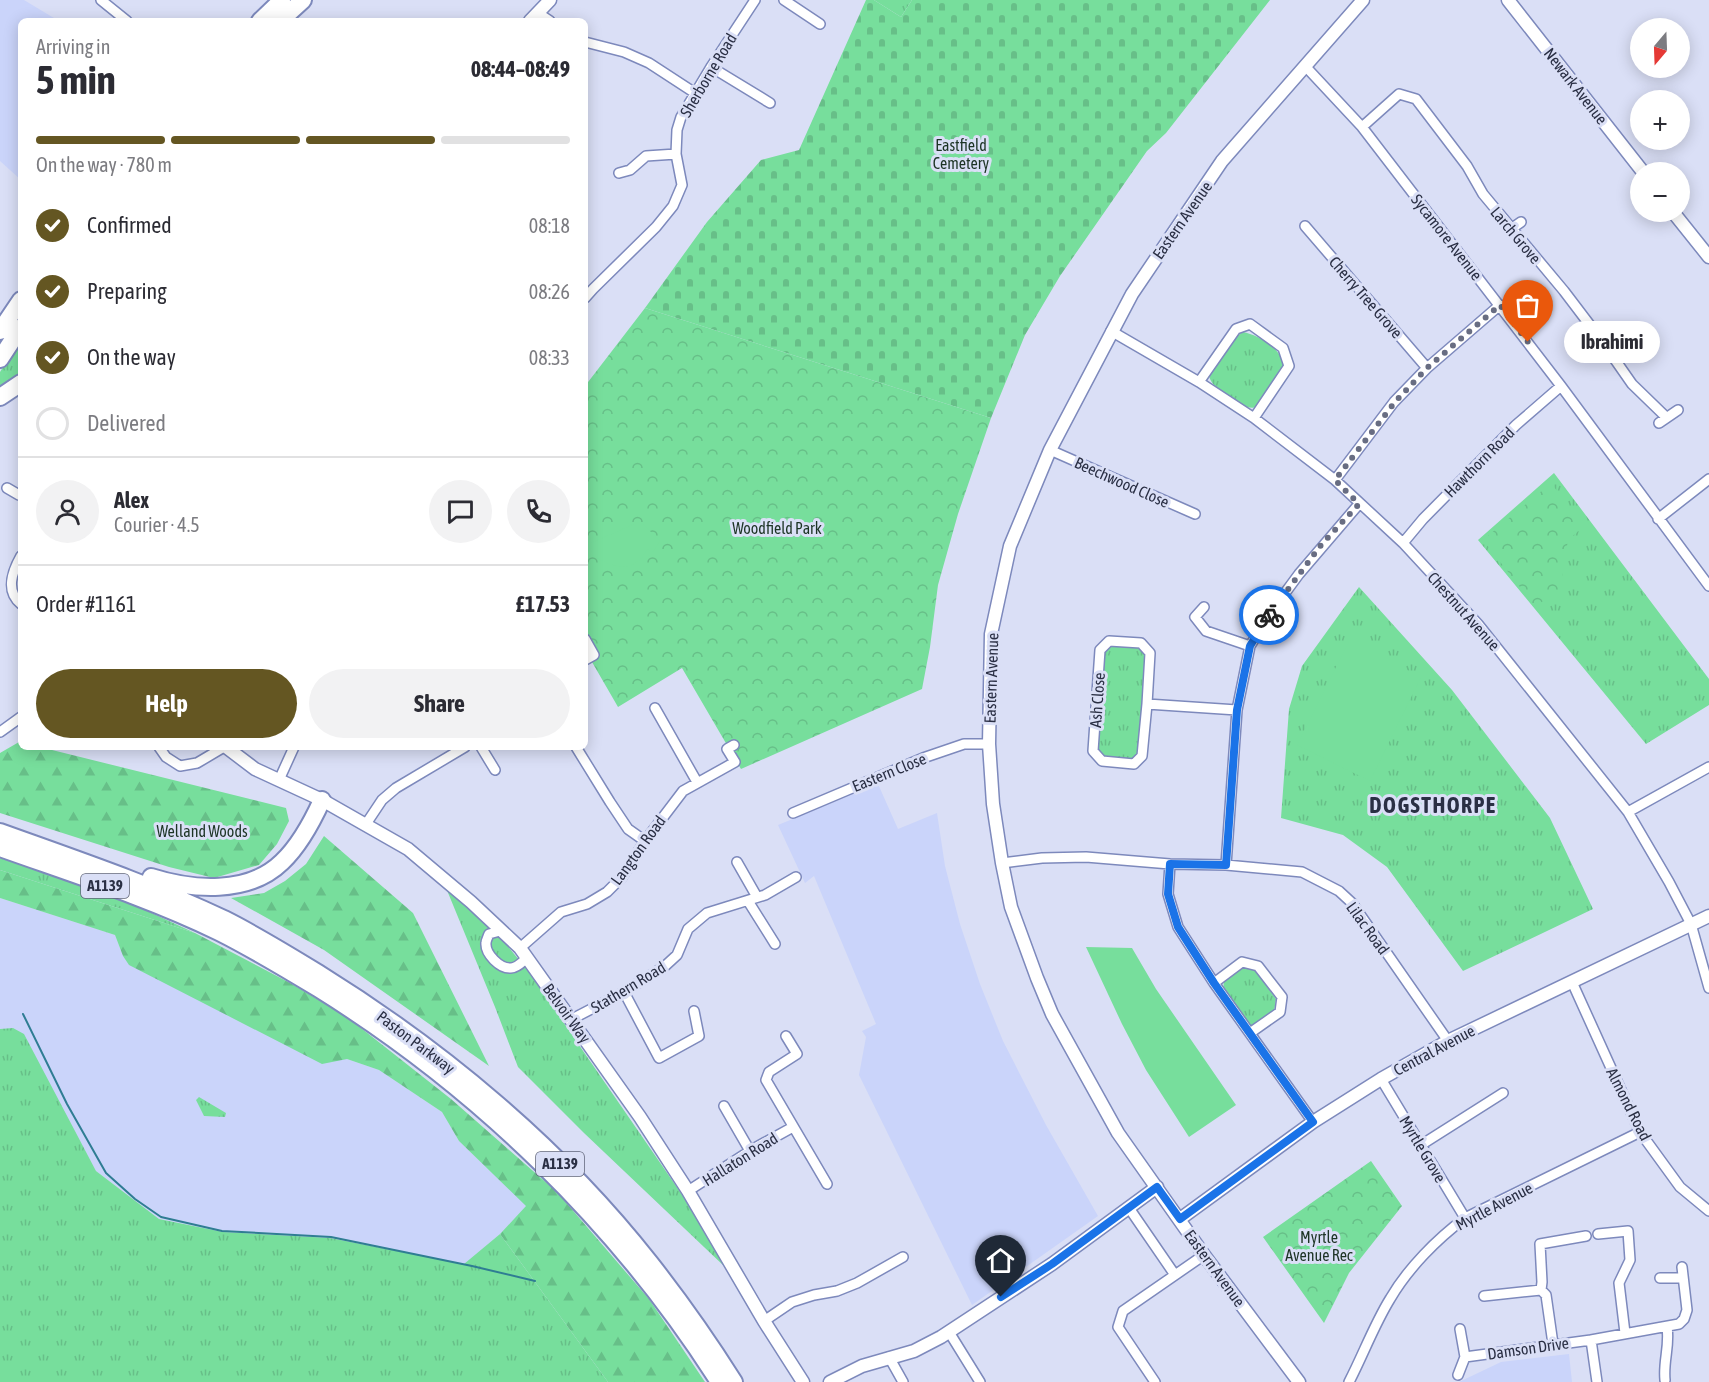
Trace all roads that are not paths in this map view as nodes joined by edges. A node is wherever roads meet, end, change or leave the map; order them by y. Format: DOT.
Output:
graph roads {
  1 [pos="101,0"];
  2 [pos="282,0"];
  3 [pos="303,0"];
  4 [pos="550,0"];
  5 [pos="755,0"];
  6 [pos="784,0"];
  7 [pos="1363,0"];
  8 [pos="1508,0"];
  9 [pos="534,17"];
  10 [pos="123,18"];
  11 [pos="263,18"];
  12 [pos="283,18"];
  13 [pos="820,24"];
  14 [pos="588,43"];
  15 [pos="711,67"];
  16 [pos="1306,67"];
  17 [pos="695,93"];
  18 [pos="770,103"];
  19 [pos="1362,127"];
  20 [pos="676,154"];
  21 [pos="1635,162"];
  22 [pos="619,173"];
  23 [pos="1521,222"];
  24 [pos="1681,222"];
  25 [pos="1305,226"];
  26 [pos="1511,229"];
  27 [pos="1709,257"];
  28 [pos="589,286"];
  29 [pos="18,304"];
  30 [pos="1500,305"];
  31 [pos="0,331"];
  32 [pos="1111,331"];
  33 [pos="18,332"];
  34 [pos="0,360"];
  35 [pos="1427,368"];
  36 [pos="1199,382"];
  37 [pos="18,385"];
  38 [pos="1561,386"];
  39 [pos="0,397"];
  40 [pos="1678,410"];
  41 [pos="1254,418"];
  42 [pos="1050,450"];
  43 [pos="1335,480"];
  44 [pos="1709,480"];
  45 [pos="7,488"];
  46 [pos="18,493"];
  47 [pos="1359,504"];
  48 [pos="1195,514"];
  49 [pos="1658,519"];
  50 [pos="1402,543"];
  51 [pos="18,562"];
  52 [pos="5,586"];
  53 [pos="1709,586"];
  54 [pos="18,601"];
  55 [pos="1204,608"];
  56 [pos="588,644"];
  57 [pos="1250,646"];
  58 [pos="588,658"];
  59 [pos="1147,704"];
  60 [pos="655,708"];
  61 [pos="1237,710"];
  62 [pos="18,719"];
  63 [pos="0,732"];
  64 [pos="989,744"];
  65 [pos="734,745"];
  66 [pos="161,750"];
  67 [pos="220,750"];
  68 [pos="229,750"];
  69 [pos="293,750"];
  70 [pos="459,750"];
  71 [pos="483,750"];
  72 [pos="578,750"];
  73 [pos="1709,767"];
  74 [pos="495,770"];
  75 [pos="279,780"];
  76 [pos="697,782"];
  77 [pos="322,800"];
  78 [pos="1628,812"];
  79 [pos="793,813"];
  80 [pos="366,824"];
  81 [pos="0,832"];
  82 [pos="645,841"];
  83 [pos="0,848"];
  84 [pos="57,853"];
  85 [pos="737,862"];
  86 [pos="1002,864"];
  87 [pos="1170,864"];
  88 [pos="1226,865"];
  89 [pos="795,877"];
  90 [pos="757,897"];
  91 [pos="748,901"];
  92 [pos="1709,916"];
  93 [pos="1691,924"];
  94 [pos="500,931"];
  95 [pos="775,944"];
  96 [pos="523,953"];
  97 [pos="1572,982"];
  98 [pos="1214,983"];
  99 [pos="1709,988"];
  100 [pos="624,992"];
  101 [pos="694,1011"];
  102 [pos="572,1019"];
  103 [pos="1250,1033"];
  104 [pos="786,1036"];
  105 [pos="1448,1041"];
  106 [pos="1380,1079"];
  107 [pos="1503,1093"];
  108 [pos="724,1106"];
  109 [pos="1313,1122"];
  110 [pos="793,1127"];
  111 [pos="1640,1132"];
  112 [pos="1421,1145"];
  113 [pos="750,1151"];
  114 [pos="827,1184"];
  115 [pos="1157,1187"];
  116 [pos="688,1191"];
  117 [pos="1129,1209"];
  118 [pos="1709,1211"];
  119 [pos="1465,1218"];
  120 [pos="1180,1219"];
  121 [pos="1598,1234"];
  122 [pos="1586,1236"];
  123 [pos="1204,1255"];
  124 [pos="903,1257"];
  125 [pos="1682,1267"];
  126 [pos="1175,1275"];
  127 [pos="1660,1278"];
  128 [pos="1682,1278"];
  129 [pos="1540,1290"];
  130 [pos="1484,1296"];
  131 [pos="764,1321"];
  132 [pos="1667,1327"];
  133 [pos="1460,1329"];
  134 [pos="949,1332"];
  135 [pos="1625,1333"];
  136 [pos="1591,1340"];
  137 [pos="1553,1344"];
  138 [pos="889,1357"];
  139 [pos="1465,1357"];
  140 [pos="1458,1376"];
  141 [pos="1665,1380"];
  142 [pos="719,1382"];
  143 [pos="734,1382"];
  144 [pos="803,1382"];
  145 [pos="830,1382"];
  146 [pos="903,1382"];
  147 [pos="980,1382"];
  148 [pos="1155,1382"];
  149 [pos="1299,1382"];
  150 [pos="1349,1382"];
  151 [pos="1597,1382"];
  1 -- 10 [label="street"];
  2 -- 11 [label="highway"];
  3 -- 12 [label="highway"];
  4 -- 9 [label="street"];
  5 -- 15 [label="street, Sherborne Road"];
  6 -- 13 [label="street"];
  7 -- 16 [label="street, Eastern Avenue"];
  8 -- 21 [label="street, Newark Avenue"];
  14 -- 17 [label="street"];
  15 -- 17 [label="street, Sherborne Road"];
  15 -- 18 [label="street"];
  16 -- 19 [label="street, Sycamore Avenue"];
  16 -- 32 [label="street, Eastern Avenue"];
  17 -- 20 [label="street, Sherborne Road"];
  19 -- 26 [label="street, Larch Grove"];
  19 -- 30 [label="street, Sycamore Avenue"];
  20 -- 22 [label="street"];
  20 -- 28 [label="street, Sherborne Road"];
  23 -- 26 [label="street"];
  24 -- 27 [label="street"];
  25 -- 35 [label="street, Cherry Tree Grove"];
  26 -- 40 [label="street, Larch Grove"];
  29 -- 31 [label="highway"];
  30 -- 35 [label="street"];
  30 -- 38 [label="street, Sycamore Avenue"];
  32 -- 36 [label="street, Chestnut Avenue"];
  32 -- 42 [label="street, Eastern Avenue"];
  33 -- 34 [label="highway"];
  35 -- 43 [label="street"];
  36 -- 41 [label="street, Chestnut Avenue"];
  36 -- 41 [label="street"];
  37 -- 39 [label="highway"];
  38 -- 49 [label="street, Sycamore Avenue"];
  38 -- 50 [label="street, Hawthorn Road"];
  41 -- 43 [label="street, Chestnut Avenue"];
  42 -- 48 [label="street, Beechwood Close"];
  42 -- 64 [label="street, Eastern Avenue"];
  43 -- 47 [label="street, Chestnut Avenue"];
  44 -- 49 [label="street"];
  45 -- 46 [label="street"];
  47 -- 50 [label="street, Chestnut Avenue"];
  47 -- 57 [label="street"];
  49 -- 53 [label="street, Sycamore Avenue"];
  50 -- 78 [label="street, Chestnut Avenue"];
  51 -- 52 [label="street"];
  52 -- 54 [label="street"];
  55 -- 57 [label="street"];
  56 -- 58 [label="street"];
  57 -- 61 [label="street"];
  59 -- 59 [label="street, Ash Close"];
  59 -- 61 [label="street"];
  60 -- 76 [label="street"];
  61 -- 88 [label="street"];
  62 -- 63 [label="street"];
  64 -- 79 [label="street, Eastern Close"];
  64 -- 86 [label="street, Eastern Avenue"];
  65 -- 76 [label="street, Langton Road"];
  66 -- 67 [label="street"];
  68 -- 75 [label="street, Belvoir Way"];
  69 -- 75 [label="street"];
  70 -- 80 [label="street"];
  71 -- 74 [label="street"];
  72 -- 82 [label="street"];
  73 -- 78 [label="street"];
  75 -- 77 [label="street, Belvoir Way"];
  76 -- 82 [label="street, Langton Road"];
  77 -- 80 [label="street, Belvoir Way"];
  77 -- 84 [label="highway"];
  78 -- 93 [label="street, Chestnut Avenue"];
  80 -- 94 [label="street, Belvoir Way"];
  81 -- 84 [label="highway, Paston Parkway / A1139"];
  82 -- 96 [label="street, Langton Road"];
  83 -- 142 [label="highway, Paston Parkway / A1139"];
  84 -- 143 [label="highway, Paston Parkway / A1139"];
  85 -- 90 [label="street"];
  86 -- 87 [label="street, Lilac Road"];
  86 -- 115 [label="street, Eastern Avenue"];
  87 -- 88 [label="street, Lilac Road"];
  87 -- 98 [label="street"];
  88 -- 105 [label="street, Lilac Road"];
  89 -- 90 [label="street, Stathern Road"];
  90 -- 91 [label="street, Stathern Road"];
  91 -- 95 [label="street"];
  91 -- 100 [label="street, Stathern Road"];
  92 -- 93 [label="street, Central Avenue"];
  93 -- 97 [label="street, Central Avenue"];
  93 -- 99 [label="street, Chestnut Avenue"];
  94 -- 96 [label="street, Belvoir Way"];
  94 -- 96 [label="street"];
  96 -- 102 [label="street, Belvoir Way"];
  97 -- 105 [label="street, Central Avenue"];
  97 -- 111 [label="street, Almond Road"];
  98 -- 103 [label="street"];
  98 -- 103 [label="street"];
  100 -- 101 [label="street"];
  100 -- 102 [label="street, Stathern Road"];
  102 -- 116 [label="street, Belvoir Way"];
  103 -- 109 [label="street"];
  104 -- 110 [label="street, Hallaton Road"];
  105 -- 106 [label="street, Central Avenue"];
  106 -- 109 [label="street, Central Avenue"];
  106 -- 112 [label="street, Myrtle Grove"];
  107 -- 112 [label="street"];
  108 -- 113 [label="street"];
  109 -- 120 [label="street, Central Avenue"];
  110 -- 113 [label="street, Hallaton Road"];
  110 -- 114 [label="street, Hallaton Road"];
  111 -- 118 [label="street, Almond Road"];
  111 -- 119 [label="street, Myrtle Avenue"];
  112 -- 119 [label="street, Myrtle Grove"];
  113 -- 116 [label="street, Hallaton Road"];
  115 -- 117 [label="street"];
  115 -- 120 [label="street, Eastern Avenue"];
  116 -- 131 [label="street, Belvoir Way"];
  117 -- 126 [label="street"];
  117 -- 134 [label="street"];
  119 -- 150 [label="street, Myrtle Avenue"];
  120 -- 123 [label="street, Eastern Avenue"];
  121 -- 135 [label="street"];
  122 -- 129 [label="street"];
  123 -- 126 [label="street"];
  123 -- 149 [label="street, Eastern Avenue"];
  124 -- 131 [label="street"];
  125 -- 128 [label="street"];
  126 -- 148 [label="street"];
  127 -- 128 [label="street"];
  128 -- 132 [label="street"];
  129 -- 130 [label="street"];
  129 -- 137 [label="street"];
  131 -- 144 [label="street, Belvoir Way"];
  132 -- 135 [label="street, Damson Drive"];
  132 -- 141 [label="street"];
  133 -- 139 [label="street"];
  134 -- 138 [label="street"];
  134 -- 147 [label="street"];
  135 -- 136 [label="street, Damson Drive"];
  136 -- 137 [label="street, Damson Drive"];
  136 -- 151 [label="street, Damson Drive"];
  137 -- 139 [label="street, Damson Drive"];
  138 -- 145 [label="street"];
  138 -- 146 [label="street"];
  139 -- 140 [label="street"];
}
